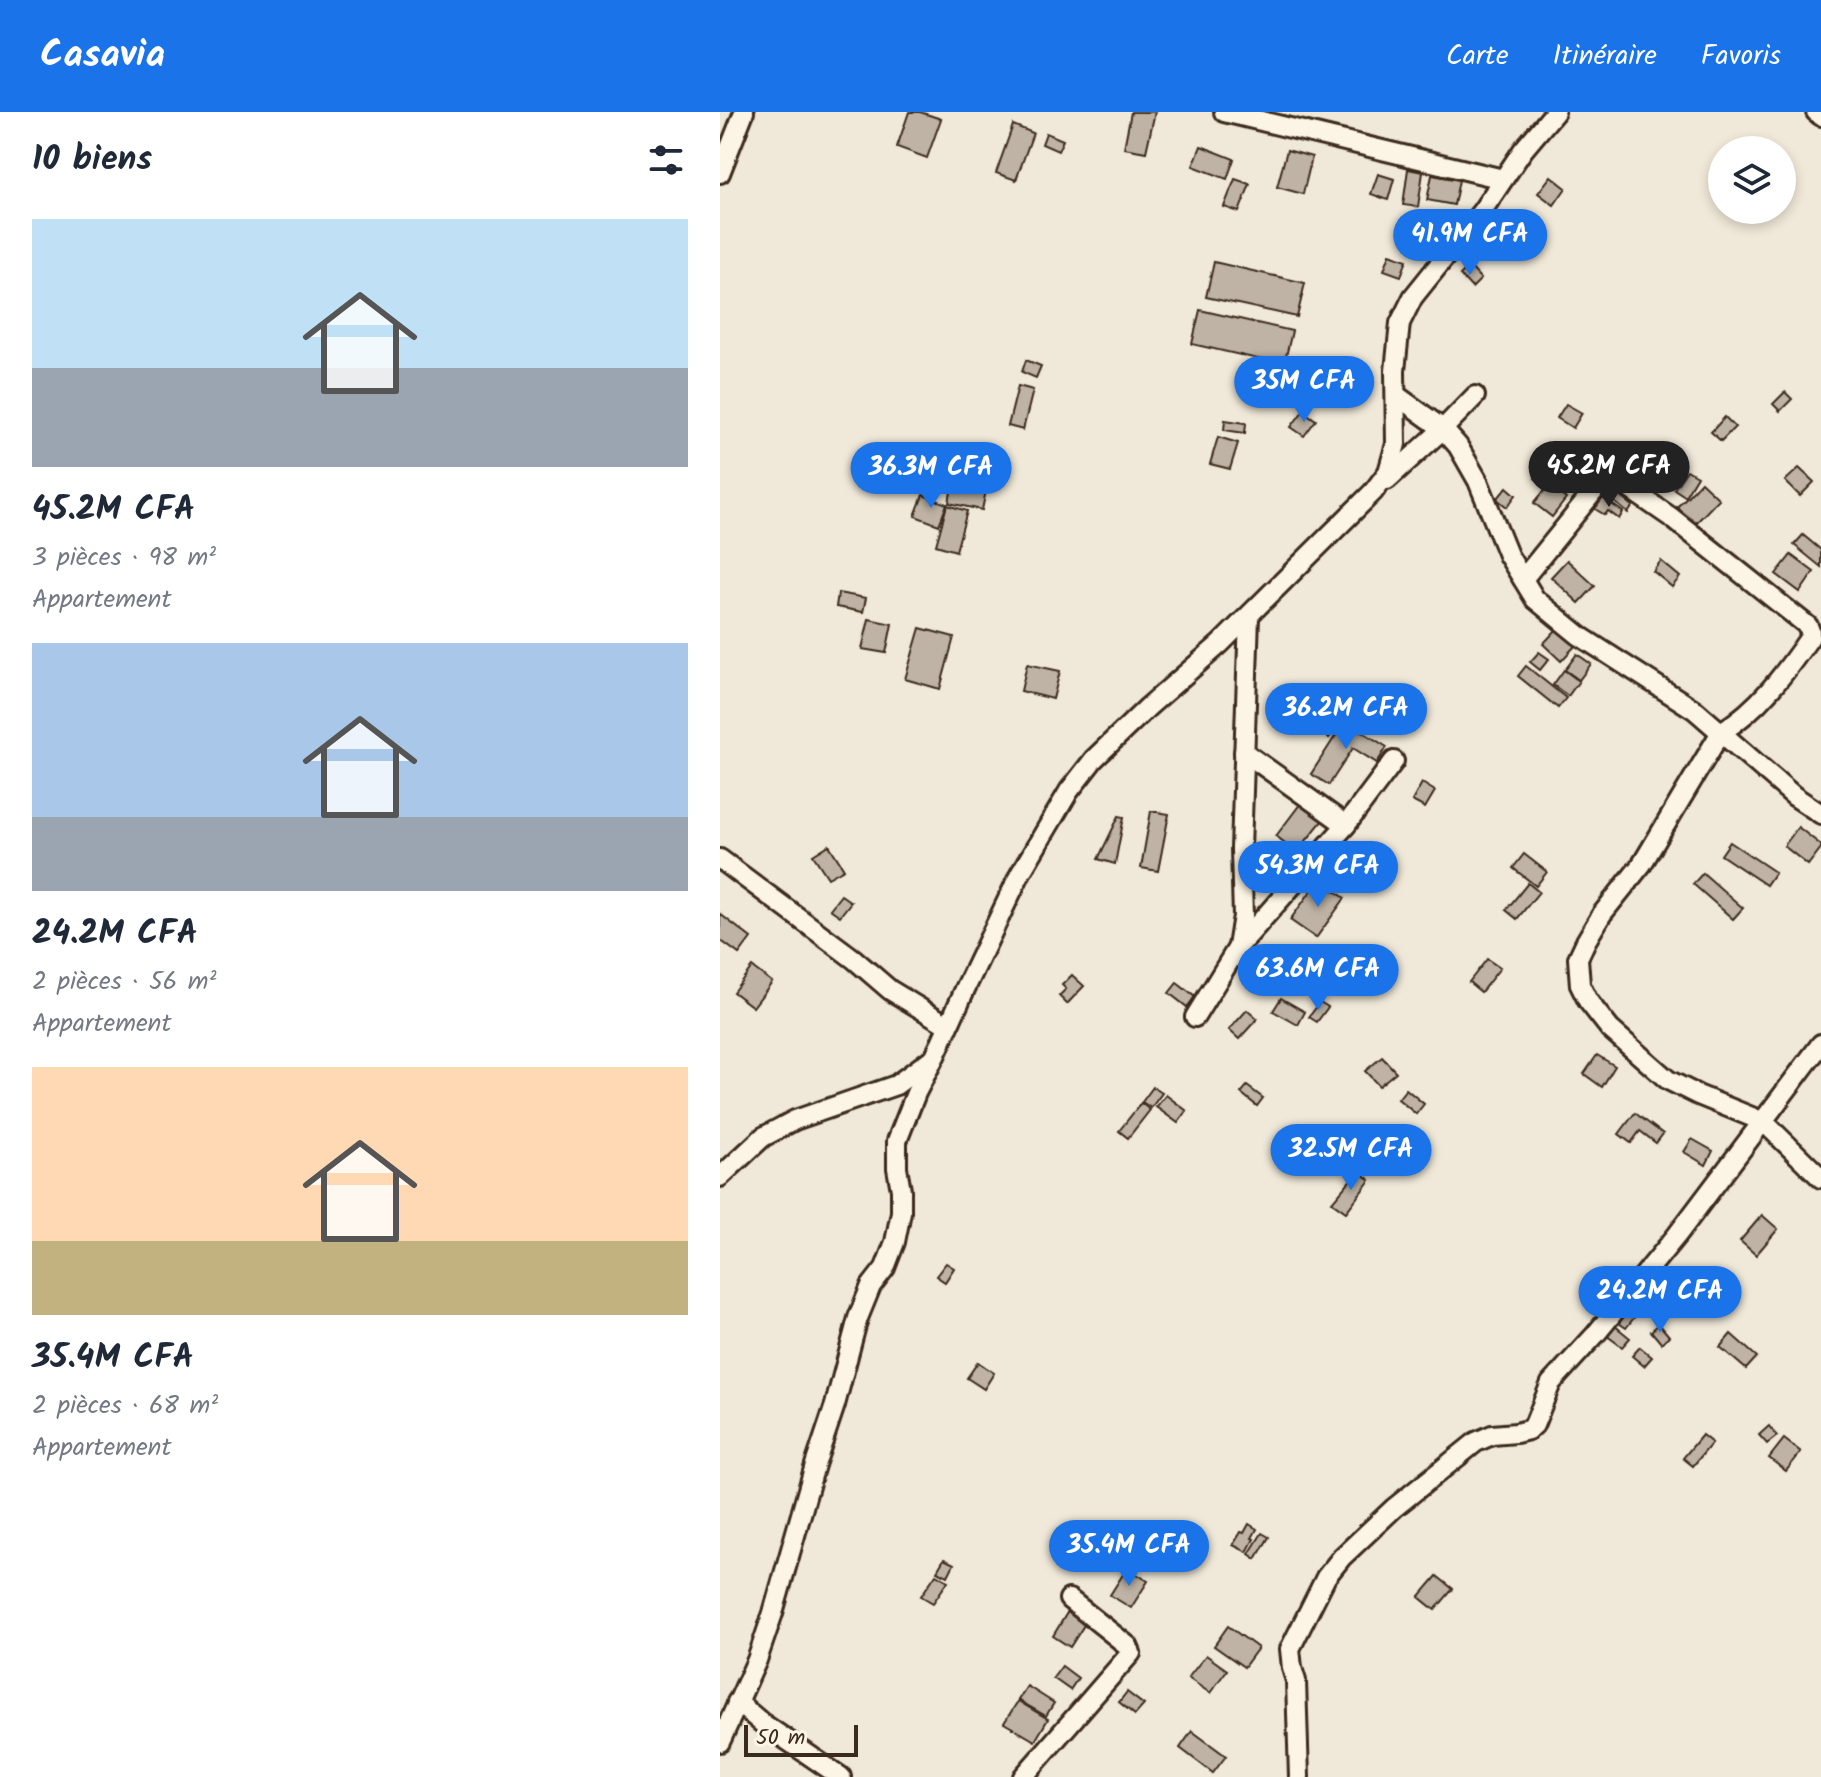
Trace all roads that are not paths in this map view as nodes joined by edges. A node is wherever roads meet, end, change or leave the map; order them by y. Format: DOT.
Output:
graph roads {
  1 [pos="744,112"];
  2 [pos="1224,112"];
  3 [pos="1555,112"];
  4 [pos="1816,112"];
  5 [pos="1821,116"];
  6 [pos="720,171"];
  7 [pos="1503,179"];
  8 [pos="1396,395"];
  9 [pos="1475,396"];
  10 [pos="1443,429"];
  11 [pos="1373,492"];
  12 [pos="1523,579"];
  13 [pos="1249,616"];
  14 [pos="1721,732"];
  15 [pos="1244,752"];
  16 [pos="1394,761"];
  17 [pos="1821,814"];
  18 [pos="1346,825"];
  19 [pos="720,859"];
  20 [pos="1238,947"];
  21 [pos="1195,1017"];
  22 [pos="949,1026"];
  23 [pos="1821,1044"];
  24 [pos="935,1056"];
  25 [pos="1764,1122"];
  26 [pos="720,1177"];
  27 [pos="1821,1178"];
  28 [pos="1069,1599"];
  29 [pos="737,1702"];
  30 [pos="722,1734"];
  31 [pos="841,1777"];
  32 [pos="1023,1777"];
  33 [pos="1299,1777"];
  1 -- 6 [label="street"];
  2 -- 7 [label="street"];
  3 -- 7 [label="street"];
  4 -- 5 [label="street"];
  7 -- 8 [label="street"];
  8 -- 10 [label="street"];
  8 -- 11 [label="street"];
  9 -- 10 [label="street"];
  10 -- 11 [label="street"];
  10 -- 12 [label="street"];
  11 -- 13 [label="street"];
  12 -- 14 [label="street"];
  12 -- 14 [label="street"];
  13 -- 15 [label="street"];
  13 -- 22 [label="street"];
  14 -- 17 [label="street"];
  14 -- 25 [label="street"];
  15 -- 18 [label="street"];
  15 -- 20 [label="street"];
  16 -- 18 [label="street"];
  18 -- 20 [label="street"];
  19 -- 22 [label="street"];
  20 -- 21 [label="street"];
  22 -- 24 [label="street"];
  23 -- 25 [label="street"];
  24 -- 26 [label="street"];
  24 -- 29 [label="street"];
  25 -- 27 [label="street"];
  25 -- 33 [label="street"];
  28 -- 32 [label="street"];
  29 -- 30 [label="street"];
  29 -- 31 [label="street"];
}
